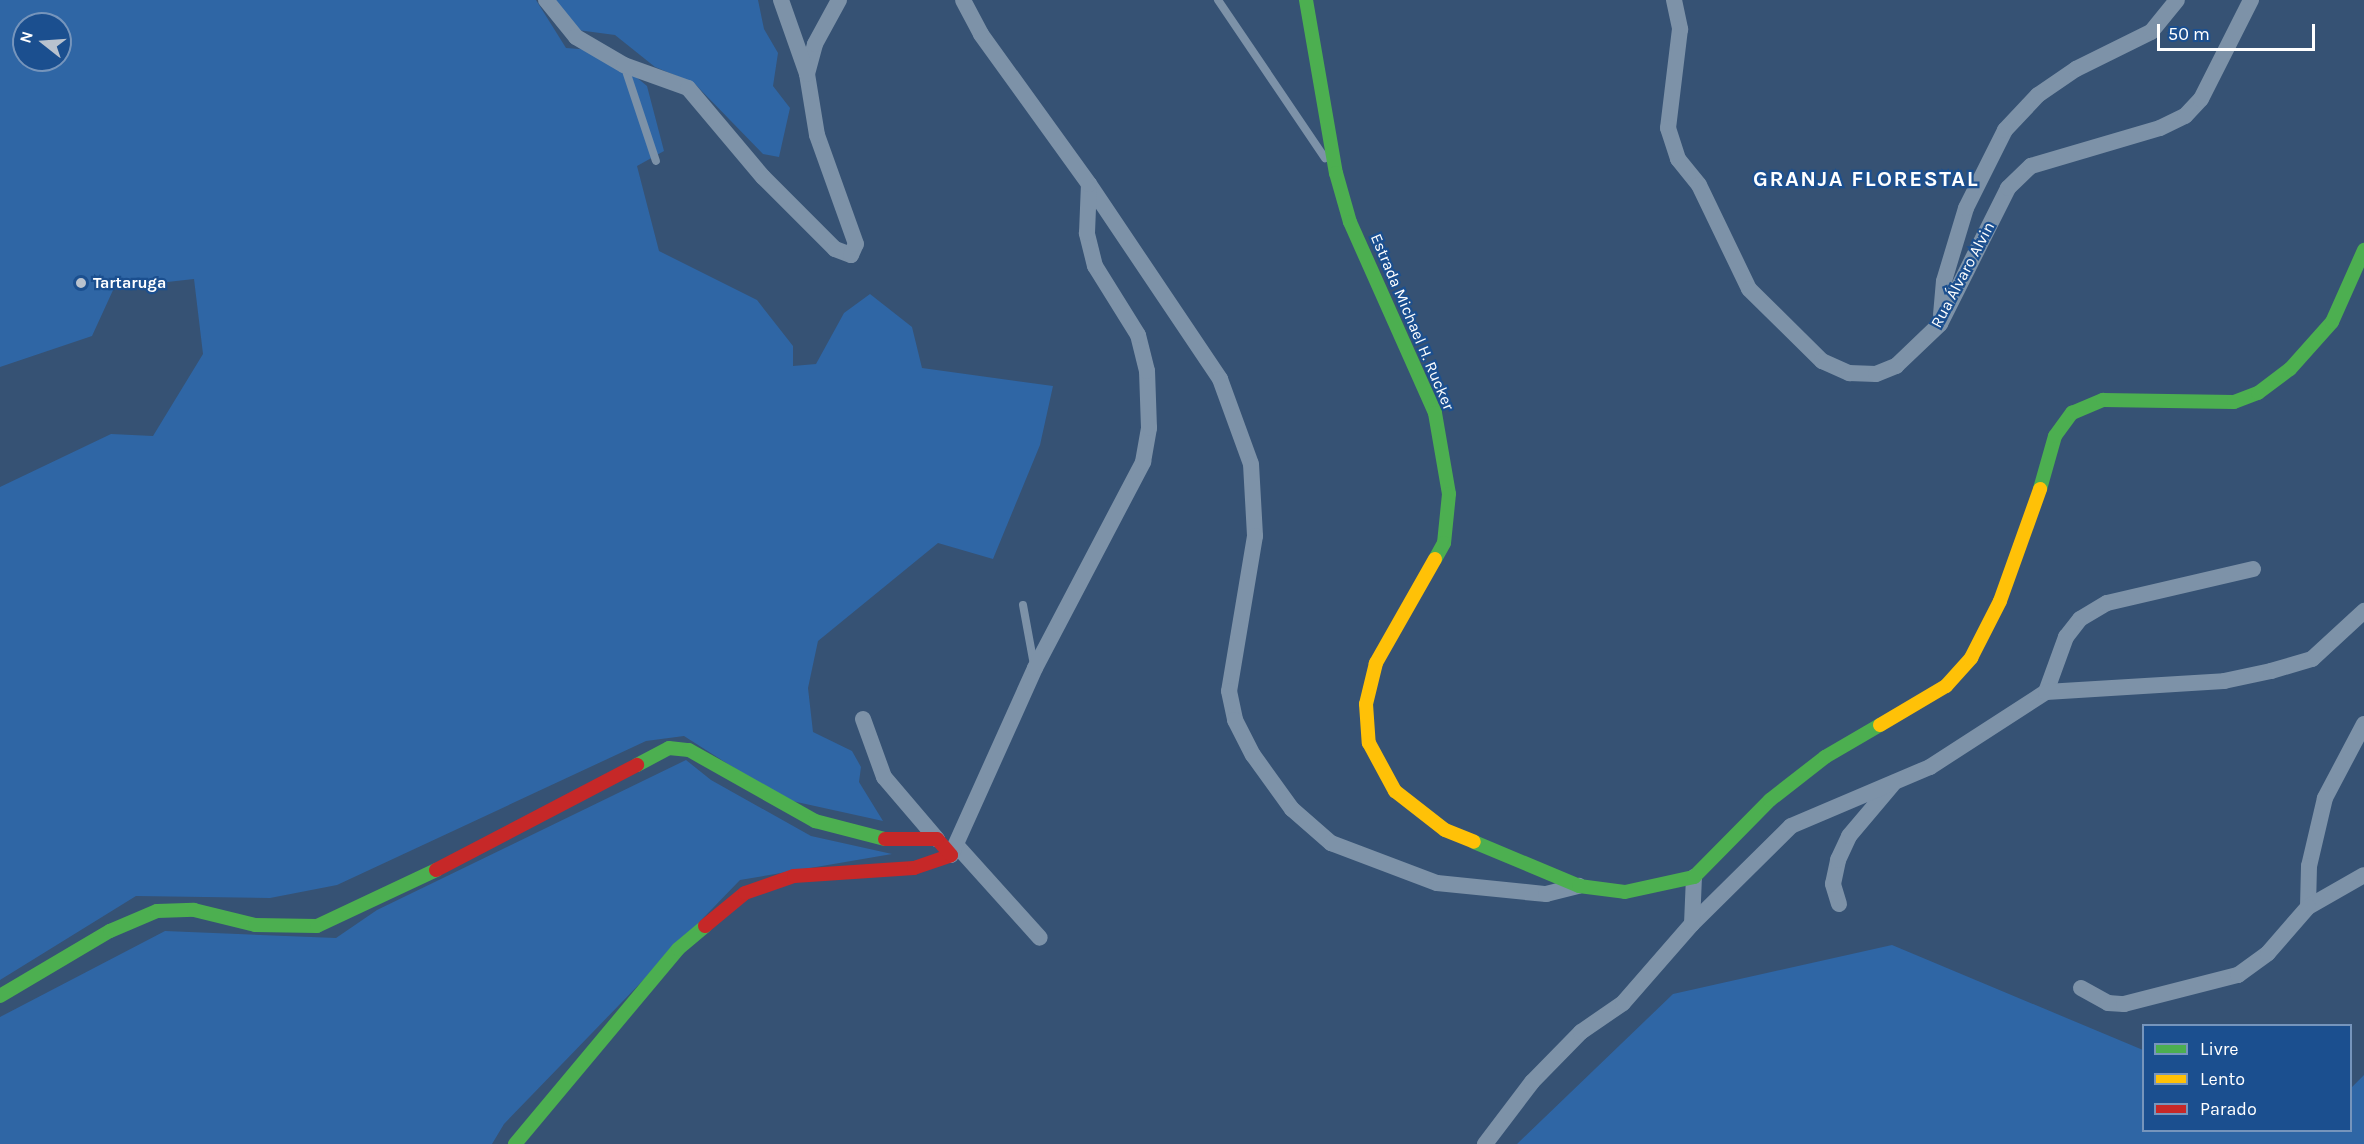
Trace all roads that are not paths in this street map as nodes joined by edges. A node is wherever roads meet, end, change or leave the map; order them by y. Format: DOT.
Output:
graph roads {
  1 [pos="546,0"];
  2 [pos="781,0"];
  3 [pos="839,0"];
  4 [pos="963,0"];
  5 [pos="1218,0"];
  6 [pos="1306,0"];
  7 [pos="1674,0"];
  8 [pos="2177,0"];
  9 [pos="2251,0"];
  10 [pos="624,65"];
  11 [pos="807,74"];
  12 [pos="656,161"];
  13 [pos="1336,173"];
  14 [pos="1089,184"];
  15 [pos="2364,250"];
  16 [pos="1940,324"];
  17 [pos="2253,569"];
  18 [pos="1023,605"];
  19 [pos="2364,611"];
  20 [pos="1035,668"];
  21 [pos="2046,692"];
  22 [pos="863,719"];
  23 [pos="2364,724"];
  24 [pos="1893,784"];
  25 [pos="937,839"];
  26 [pos="955,851"];
  27 [pos="2364,875"];
  28 [pos="1694,877"];
  29 [pos="1579,886"];
  30 [pos="1839,904"];
  31 [pos="2308,907"];
  32 [pos="1692,924"];
  33 [pos="1040,938"];
  34 [pos="2082,988"];
  35 [pos="0,996"];
  36 [pos="515,1144"];
  37 [pos="1485,1144"];
  1 -- 10 [label="street"];
  2 -- 11 [label="street"];
  3 -- 11 [label="street"];
  4 -- 14 [label="street"];
  5 -- 13 [label="lane"];
  6 -- 13 [label="street, Estrada Michael H. Rucker"];
  7 -- 16 [label="street, Rua Álvaro Alvin"];
  8 -- 16 [label="street"];
  9 -- 16 [label="street, Rua Álvaro Alvin"];
  10 -- 11 [label="street"];
  10 -- 12 [label="lane"];
  13 -- 29 [label="street, Estrada Michael H. Rucker"];
  14 -- 20 [label="street"];
  14 -- 29 [label="street"];
  15 -- 28 [label="street"];
  17 -- 21 [label="street"];
  18 -- 20 [label="lane"];
  19 -- 21 [label="street"];
  20 -- 26 [label="street"];
  21 -- 24 [label="street"];
  22 -- 25 [label="street"];
  23 -- 31 [label="street"];
  24 -- 30 [label="street"];
  24 -- 32 [label="street"];
  25 -- 26 [label="street"];
  25 -- 35 [label="street"];
  26 -- 33 [label="street"];
  26 -- 36 [label="street"];
  27 -- 31 [label="street"];
  28 -- 29 [label="street, Estrada Michael H. Rucker"];
  28 -- 32 [label="street"];
  31 -- 34 [label="street"];
  32 -- 37 [label="street"];
}
